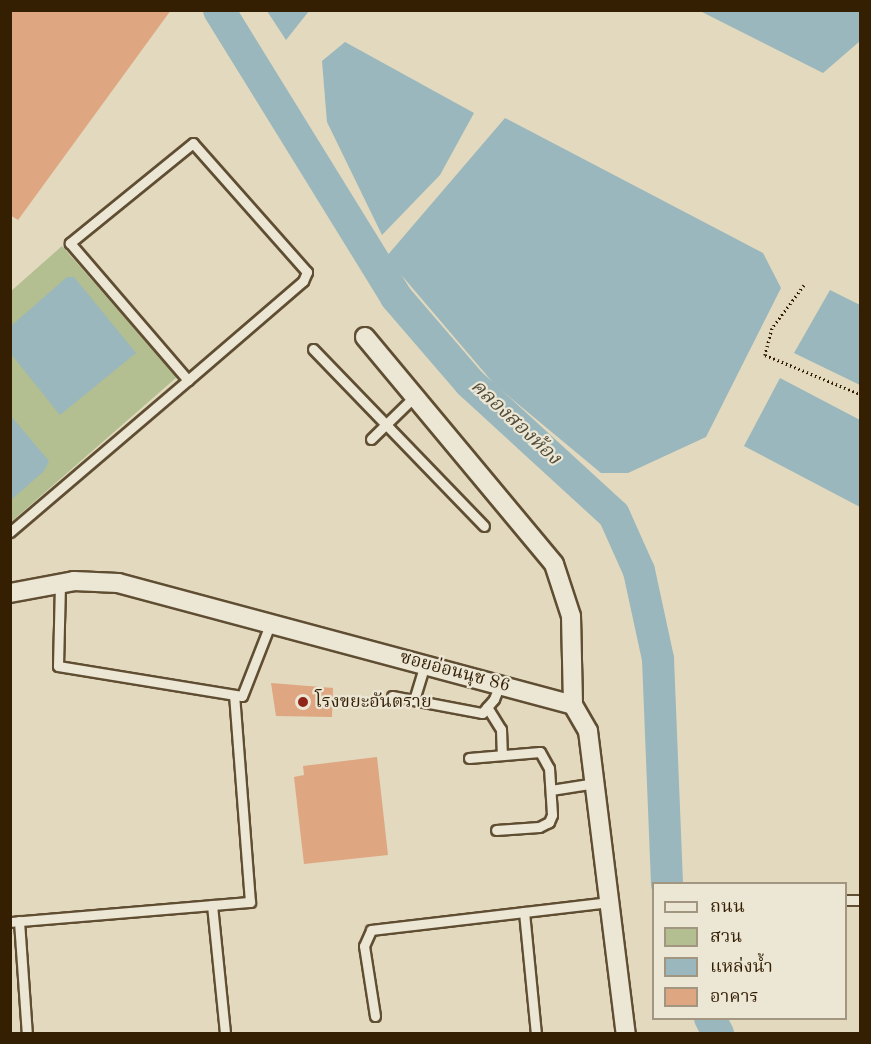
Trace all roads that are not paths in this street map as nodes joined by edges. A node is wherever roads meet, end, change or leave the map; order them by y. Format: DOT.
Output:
graph roads {
  1 [pos="365,338"];
  2 [pos="313,349"];
  3 [pos="188,380"];
  4 [pos="414,397"];
  5 [pos="386,425"];
  6 [pos="371,439"];
  7 [pos="484,526"];
  8 [pos="10,532"];
  9 [pos="60,584"];
  10 [pos="10,593"];
  11 [pos="271,621"];
  12 [pos="425,664"];
  13 [pos="500,684"];
  14 [pos="234,696"];
  15 [pos="392,696"];
  16 [pos="414,700"];
  17 [pos="573,705"];
  18 [pos="487,707"];
  19 [pos="502,753"];
  20 [pos="469,758"];
  21 [pos="595,783"];
  22 [pos="551,790"];
  23 [pos="496,830"];
  24 [pos="609,902"];
  25 [pos="212,905"];
  26 [pos="524,912"];
  27 [pos="15,921"];
  28 [pos="375,1016"];
  29 [pos="27,1034"];
  30 [pos="225,1034"];
  31 [pos="536,1034"];
  32 [pos="626,1034"];
  1 -- 4 [label="street"];
  2 -- 5 [label="lane"];
  3 -- 3 [label="lane"];
  3 -- 8 [label="lane"];
  4 -- 5 [label="lane"];
  4 -- 17 [label="street"];
  5 -- 6 [label="lane"];
  5 -- 7 [label="lane"];
  9 -- 10 [label="street, ซอยอ่อนนุช 86"];
  9 -- 11 [label="street, ซอยอ่อนนุช 86"];
  9 -- 14 [label="lane"];
  11 -- 12 [label="street, ซอยอ่อนนุช 86"];
  11 -- 14 [label="lane"];
  12 -- 13 [label="street, ซอยอ่อนนุช 86"];
  12 -- 16 [label="lane"];
  13 -- 17 [label="street, ซอยอ่อนนุช 86"];
  13 -- 18 [label="lane"];
  14 -- 25 [label="lane"];
  15 -- 16 [label="lane"];
  16 -- 18 [label="lane"];
  17 -- 21 [label="street"];
  18 -- 19 [label="lane"];
  19 -- 20 [label="lane"];
  19 -- 22 [label="lane"];
  21 -- 22 [label="lane"];
  21 -- 24 [label="street"];
  22 -- 23 [label="lane"];
  24 -- 26 [label="lane"];
  24 -- 32 [label="street"];
  25 -- 27 [label="lane"];
  25 -- 30 [label="lane"];
  26 -- 28 [label="lane"];
  26 -- 31 [label="lane"];
  27 -- 29 [label="lane"];
}
